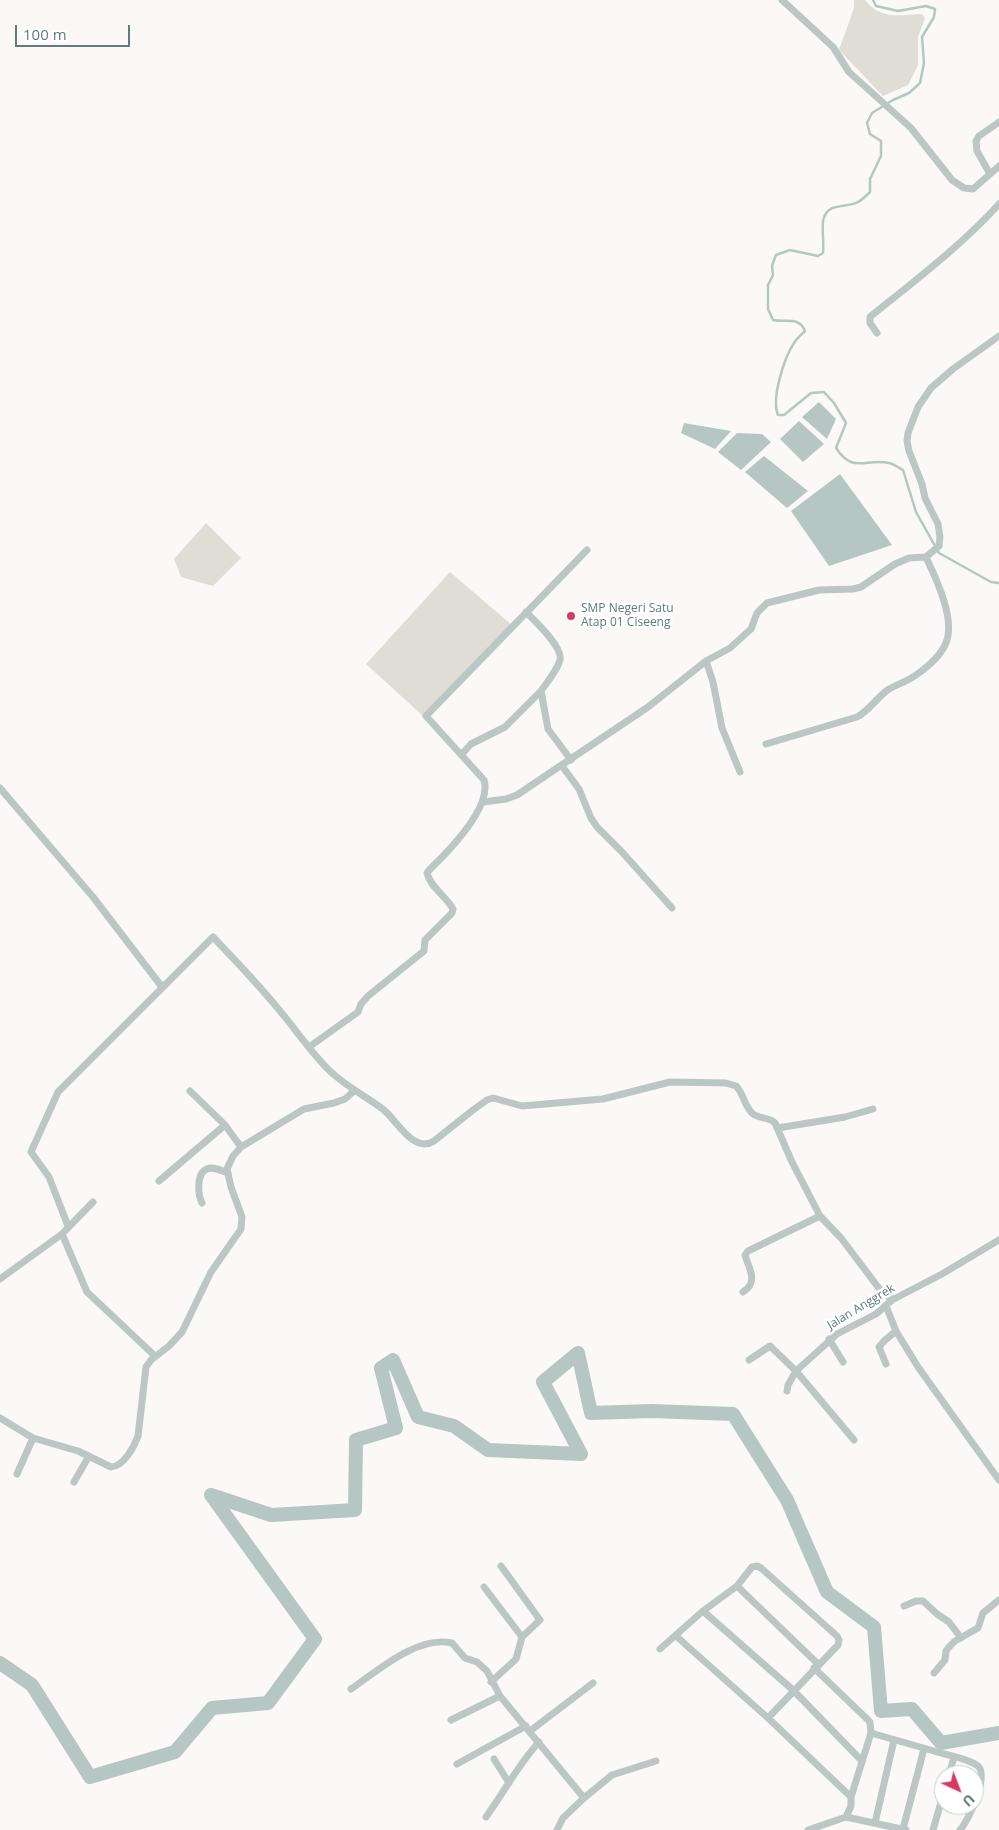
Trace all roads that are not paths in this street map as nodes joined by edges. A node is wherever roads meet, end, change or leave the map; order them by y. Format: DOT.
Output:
graph roads {
  1 [pos="782,0"];
  2 [pos="999,122"];
  3 [pos="999,166"];
  4 [pos="990,174"];
  5 [pos="999,204"];
  6 [pos="877,334"];
  7 [pos="999,336"];
  8 [pos="587,550"];
  9 [pos="927,556"];
  10 [pos="526,612"];
  11 [pos="706,661"];
  12 [pos="541,691"];
  13 [pos="766,744"];
  14 [pos="462,755"];
  15 [pos="571,760"];
  16 [pos="562,766"];
  17 [pos="740,772"];
  18 [pos="0,788"];
  19 [pos="483,802"];
  20 [pos="672,908"];
  21 [pos="162,987"];
  22 [pos="310,1047"];
  23 [pos="190,1091"];
  24 [pos="354,1091"];
  25 [pos="873,1109"];
  26 [pos="224,1126"];
  27 [pos="778,1128"];
  28 [pos="241,1147"];
  29 [pos="228,1173"];
  30 [pos="159,1181"];
  31 [pos="93,1202"];
  32 [pos="202,1203"];
  33 [pos="820,1216"];
  34 [pos="68,1226"];
  35 [pos="62,1234"];
  36 [pos="999,1240"];
  37 [pos="0,1279"];
  38 [pos="743,1292"];
  39 [pos="892,1300"];
  40 [pos="886,1306"];
  41 [pos="896,1331"];
  42 [pos="829,1339"];
  43 [pos="155,1356"];
  44 [pos="749,1360"];
  45 [pos="843,1362"];
  46 [pos="886,1364"];
  47 [pos="796,1371"];
  48 [pos="786,1391"];
  49 [pos="0,1418"];
  50 [pos="33,1438"];
  51 [pos="854,1440"];
  52 [pos="89,1456"];
  53 [pos="17,1474"];
  54 [pos="999,1480"];
  55 [pos="74,1482"];
  56 [pos="500,1566"];
  57 [pos="737,1586"];
  58 [pos="484,1587"];
  59 [pos="999,1600"];
  60 [pos="904,1606"];
  61 [pos="703,1611"];
  62 [pos="676,1636"];
  63 [pos="522,1637"];
  64 [pos="960,1638"];
  65 [pos="660,1649"];
  66 [pos="816,1666"];
  67 [pos="934,1673"];
  68 [pos="491,1682"];
  69 [pos="592,1683"];
  70 [pos="352,1689"];
  71 [pos="793,1690"];
  72 [pos="500,1696"];
  73 [pos="768,1718"];
  74 [pos="451,1720"];
  75 [pos="528,1729"];
  76 [pos="871,1733"];
  77 [pos="894,1740"];
  78 [pos="539,1742"];
  79 [pos="924,1749"];
  80 [pos="954,1757"];
  81 [pos="494,1759"];
  82 [pos="656,1761"];
  83 [pos="862,1761"];
  84 [pos="457,1764"];
  85 [pos="952,1765"];
  86 [pos="509,1783"];
  87 [pos="851,1797"];
  88 [pos="584,1798"];
  89 [pos="937,1815"];
  90 [pos="486,1816"];
  91 [pos="846,1817"];
  92 [pos="875,1823"];
  93 [pos="557,1830"];
  94 [pos="808,1830"];
  95 [pos="905,1830"];
  96 [pos="933,1830"];
  97 [pos="960,1830"];
  1 -- 4 [label="street"];
  2 -- 4 [label="street"];
  3 -- 4 [label="street"];
  5 -- 6 [label="street"];
  7 -- 9 [label="street"];
  8 -- 10 [label="street"];
  9 -- 11 [label="street"];
  9 -- 13 [label="street"];
  10 -- 12 [label="street"];
  10 -- 14 [label="street"];
  11 -- 15 [label="street"];
  11 -- 17 [label="street"];
  12 -- 14 [label="street"];
  12 -- 15 [label="street"];
  14 -- 19 [label="street"];
  15 -- 16 [label="street"];
  16 -- 19 [label="street"];
  16 -- 20 [label="street"];
  18 -- 21 [label="street"];
  19 -- 22 [label="street"];
  21 -- 22 [label="street"];
  21 -- 34 [label="street"];
  22 -- 24 [label="street"];
  23 -- 26 [label="street"];
  24 -- 27 [label="street"];
  24 -- 28 [label="street"];
  25 -- 27 [label="street"];
  26 -- 28 [label="street"];
  26 -- 30 [label="street"];
  27 -- 33 [label="street"];
  28 -- 29 [label="street"];
  29 -- 32 [label="street"];
  29 -- 43 [label="street"];
  31 -- 34 [label="street"];
  33 -- 38 [label="street"];
  33 -- 39 [label="street"];
  34 -- 35 [label="street"];
  35 -- 37 [label="street"];
  35 -- 43 [label="street"];
  36 -- 39 [label="street, Jalan Anggrek"];
  39 -- 40 [label="street, Jalan Anggrek"];
  40 -- 41 [label="street"];
  40 -- 42 [label="street, Jalan Anggrek"];
  41 -- 46 [label="street"];
  41 -- 54 [label="street"];
  42 -- 45 [label="street"];
  42 -- 47 [label="street, Jalan Anggrek"];
  43 -- 52 [label="street"];
  44 -- 47 [label="street"];
  47 -- 48 [label="street, Jalan Anggrek"];
  47 -- 51 [label="street"];
  49 -- 50 [label="street"];
  50 -- 52 [label="street"];
  50 -- 53 [label="street"];
  52 -- 55 [label="street"];
  56 -- 63 [label="street"];
  57 -- 61 [label="street"];
  57 -- 66 [label="street"];
  57 -- 66 [label="street"];
  58 -- 63 [label="street"];
  59 -- 64 [label="street"];
  60 -- 64 [label="street"];
  61 -- 62 [label="street"];
  61 -- 71 [label="street"];
  62 -- 65 [label="street"];
  62 -- 73 [label="street"];
  63 -- 68 [label="street"];
  64 -- 67 [label="street"];
  66 -- 71 [label="street"];
  66 -- 76 [label="street"];
  68 -- 70 [label="street"];
  68 -- 72 [label="street"];
  69 -- 75 [label="street"];
  71 -- 73 [label="street"];
  71 -- 83 [label="street"];
  72 -- 74 [label="street"];
  72 -- 75 [label="street"];
  73 -- 87 [label="street"];
  75 -- 78 [label="street"];
  75 -- 84 [label="street"];
  76 -- 77 [label="street"];
  76 -- 83 [label="street"];
  77 -- 79 [label="street"];
  77 -- 92 [label="street"];
  78 -- 86 [label="street"];
  78 -- 88 [label="street"];
  79 -- 80 [label="street"];
  79 -- 95 [label="street"];
  80 -- 85 [label="street"];
  80 -- 97 [label="street"];
  81 -- 86 [label="street"];
  82 -- 88 [label="street"];
  83 -- 87 [label="street"];
  86 -- 90 [label="street"];
  87 -- 91 [label="street"];
  88 -- 93 [label="street"];
  89 -- 96 [label="street"];
  91 -- 92 [label="street"];
  91 -- 94 [label="street"];
  92 -- 95 [label="street"];
}
